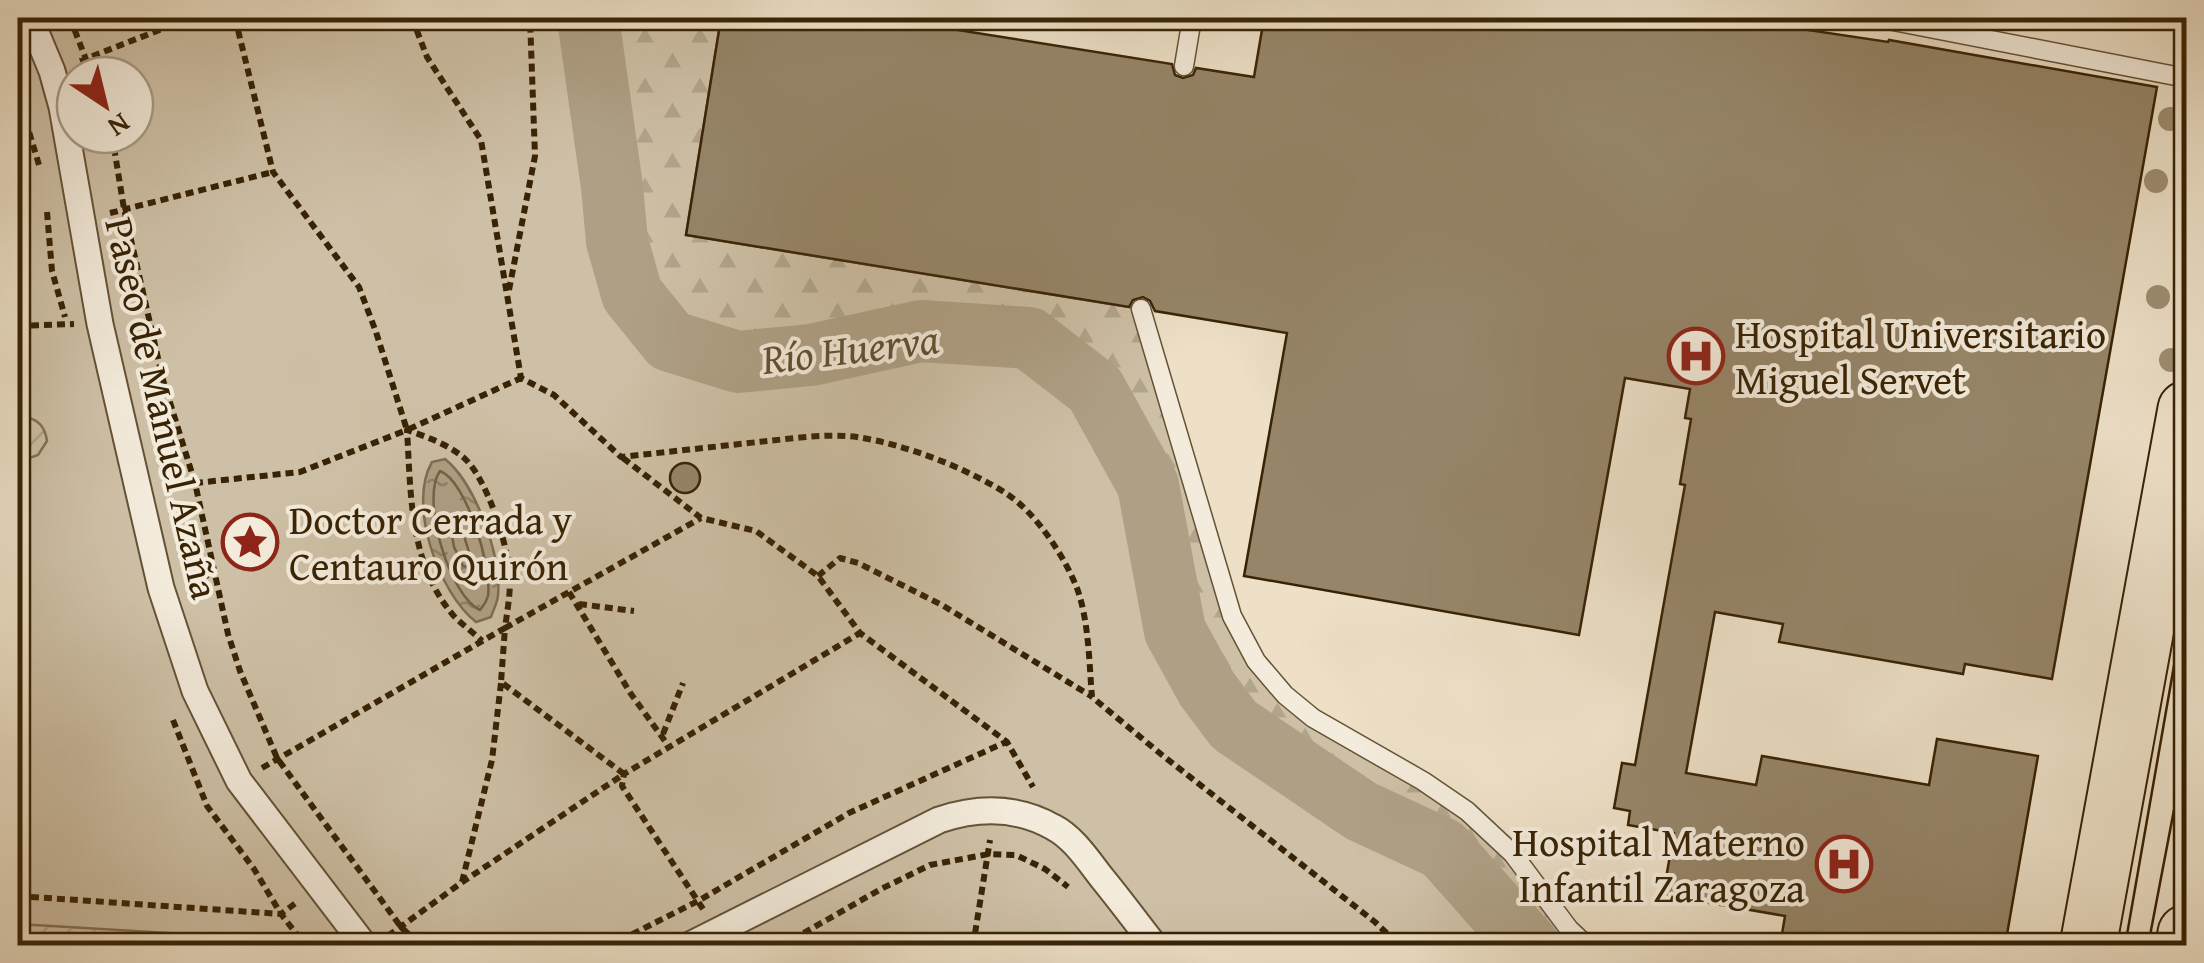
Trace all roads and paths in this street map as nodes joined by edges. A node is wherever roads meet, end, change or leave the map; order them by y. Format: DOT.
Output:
graph roads {
  1 [pos="30,18"];
  2 [pos="70,18"];
  3 [pos="190,18"];
  4 [pos="235,18"];
  5 [pos="412,18"];
  6 [pos="530,18"];
  7 [pos="1192,18"];
  8 [pos="1878,18"];
  9 [pos="85,55"];
  10 [pos="97,55"];
  11 [pos="1184,66"];
  12 [pos="55,70"];
  13 [pos="52,71"];
  14 [pos="2186,78"];
  15 [pos="115,155"];
  16 [pos="274,172"];
  17 [pos="124,209"];
  18 [pos="82,221"];
  19 [pos="508,296"];
  20 [pos="1141,309"];
  21 [pos="100,324"];
  22 [pos="18,326"];
  23 [pos="521,378"];
  24 [pos="2186,410"];
  25 [pos="407,430"];
  26 [pos="621,457"];
  27 [pos="195,484"];
  28 [pos="701,518"];
  29 [pos="818,576"];
  30 [pos="569,592"];
  31 [pos="577,604"];
  32 [pos="634,611"];
  33 [pos="505,628"];
  34 [pos="860,633"];
  35 [pos="482,641"];
  36 [pos="501,682"];
  37 [pos="683,683"];
  38 [pos="1092,697"];
  39 [pos="662,736"];
  40 [pos="1007,742"];
  41 [pos="670,748"];
  42 [pos="277,758"];
  43 [pos="624,774"];
  44 [pos="239,781"];
  45 [pos="992,809"];
  46 [pos="1056,828"];
  47 [pos="989,854"];
  48 [pos="461,883"];
  49 [pos="318,886"];
  50 [pos="18,896"];
  51 [pos="1080,896"];
  52 [pos="698,900"];
  53 [pos="281,914"];
  54 [pos="400,927"];
  55 [pos="2186,933"];
  56 [pos="306,946"];
  57 [pos="365,946"];
  58 [pos="375,946"];
  59 [pos="421,946"];
  60 [pos="608,946"];
  61 [pos="688,946"];
  62 [pos="781,946"];
  63 [pos="972,946"];
  64 [pos="1156,946"];
  65 [pos="1400,946"];
  66 [pos="1587,946"];
  67 [pos="2088,946"];
  68 [pos="2184,946"];
  1 -- 13 [label="street, Paseo de Manuel Azaña"];
  2 -- 9 [label="path"];
  3 -- 10 [label="path"];
  4 -- 16 [label="path"];
  5 -- 19 [label="path"];
  6 -- 19 [label="path"];
  7 -- 11 [label="lane"];
  8 -- 14 [label="lane"];
  12 -- 13 [label="path"];
  13 -- 18 [label="street, Paseo de Manuel Azaña"];
  15 -- 17 [label="path"];
  16 -- 17 [label="path"];
  16 -- 25 [label="path"];
  17 -- 18 [label="path"];
  17 -- 27 [label="path"];
  18 -- 21 [label="street, Paseo de Manuel Azaña"];
  19 -- 23 [label="path"];
  20 -- 66 [label="lane"];
  21 -- 22 [label="path"];
  21 -- 44 [label="street, Paseo de Manuel Azaña"];
  23 -- 25 [label="path"];
  23 -- 26 [label="path"];
  24 -- 67 [label="main road"];
  25 -- 27 [label="path"];
  25 -- 33 [label="path"];
  25 -- 35 [label="path"];
  26 -- 28 [label="path"];
  26 -- 38 [label="path"];
  27 -- 42 [label="path"];
  28 -- 29 [label="path"];
  28 -- 30 [label="path"];
  29 -- 34 [label="path"];
  29 -- 38 [label="path"];
  30 -- 31 [label="path"];
  30 -- 33 [label="path"];
  31 -- 32 [label="path"];
  31 -- 39 [label="path"];
  33 -- 35 [label="path"];
  33 -- 36 [label="path"];
  34 -- 40 [label="path"];
  34 -- 41 [label="path"];
  35 -- 42 [label="path"];
  36 -- 43 [label="path"];
  36 -- 48 [label="path"];
  37 -- 39 [label="path"];
  38 -- 65 [label="path"];
  39 -- 41 [label="path"];
  40 -- 46 [label="path"];
  40 -- 52 [label="path"];
  41 -- 43 [label="path"];
  42 -- 44 [label="path"];
  42 -- 54 [label="path"];
  43 -- 48 [label="path"];
  43 -- 52 [label="path"];
  44 -- 49 [label="street, Paseo de Manuel Azaña"];
  45 -- 46 [label="street"];
  45 -- 47 [label="path"];
  45 -- 61 [label="street"];
  46 -- 64 [label="street"];
  47 -- 51 [label="path"];
  47 -- 62 [label="path"];
  47 -- 63 [label="path"];
  48 -- 54 [label="path"];
  49 -- 53 [label="path"];
  49 -- 57 [label="street, Paseo de Manuel Azaña"];
  50 -- 53 [label="path"];
  52 -- 60 [label="path"];
  53 -- 56 [label="path"];
  54 -- 58 [label="path"];
  54 -- 59 [label="path"];
  55 -- 68 [label="main road"];
}
